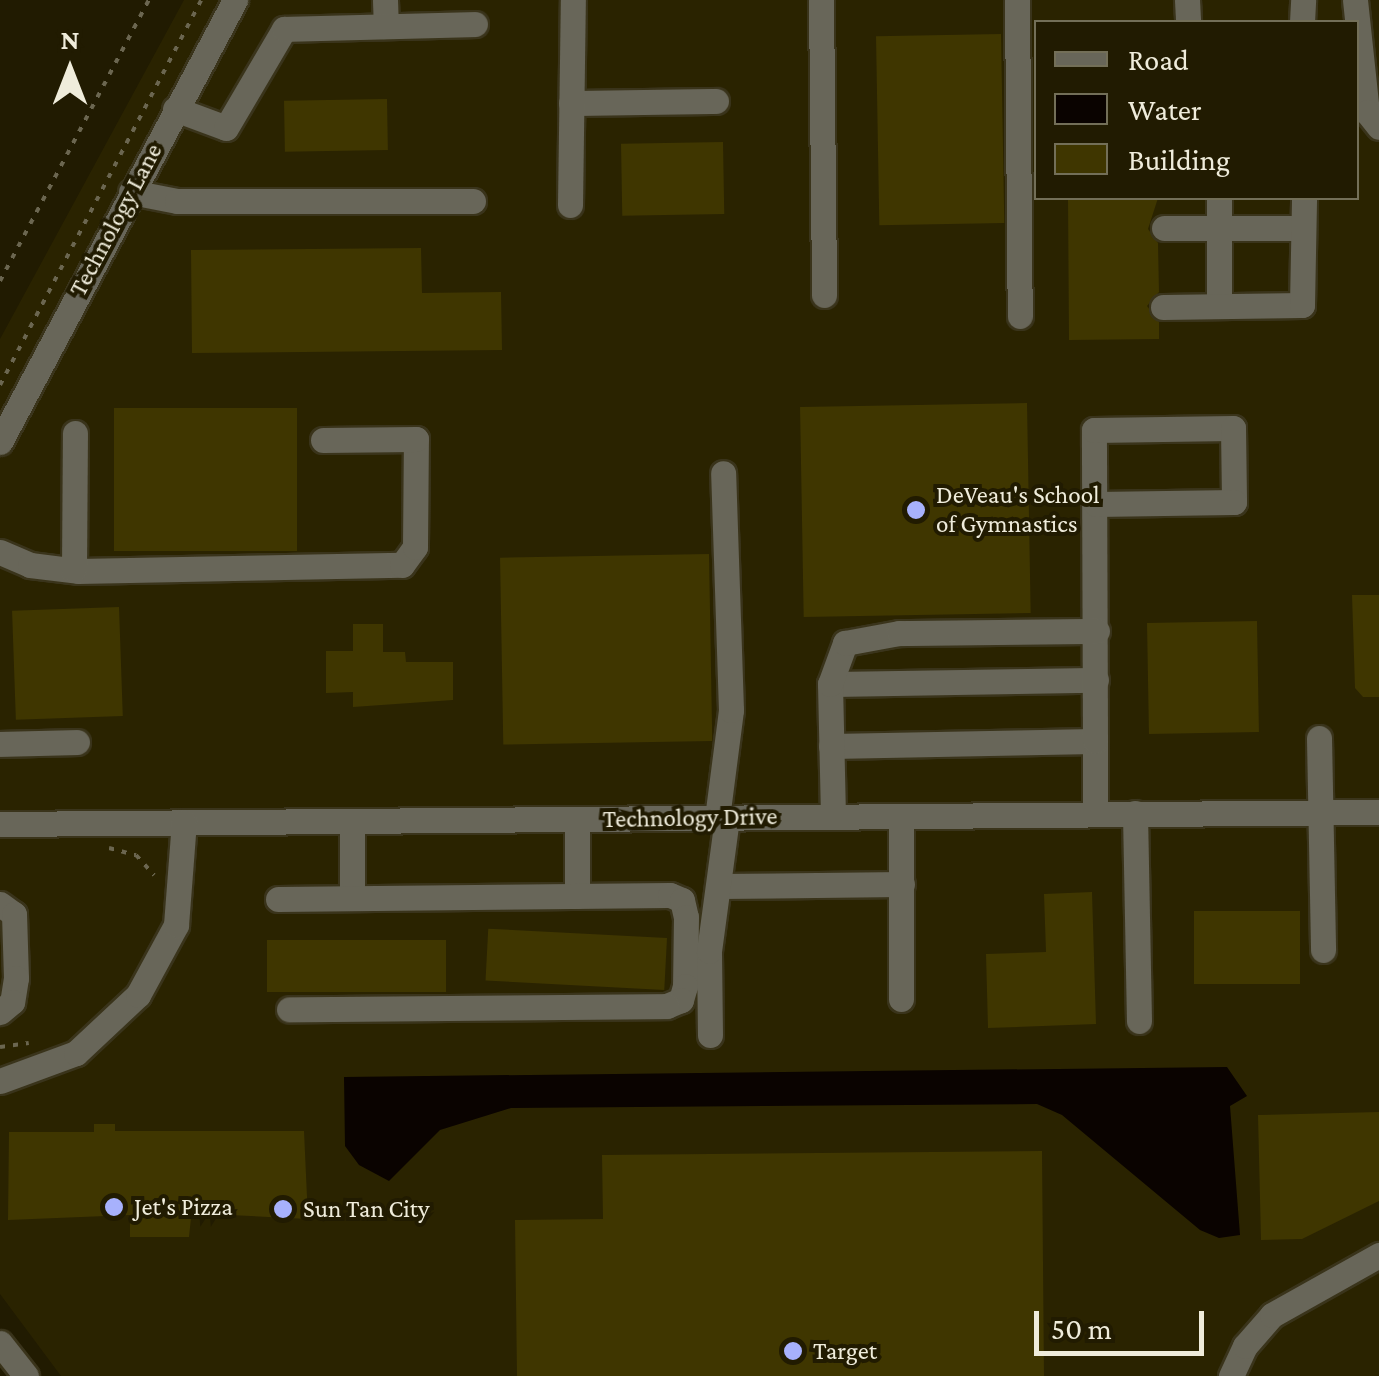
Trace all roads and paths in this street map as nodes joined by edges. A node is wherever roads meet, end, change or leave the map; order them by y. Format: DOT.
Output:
graph roads {
  1 [pos="149,0"];
  2 [pos="201,0"];
  3 [pos="235,0"];
  4 [pos="572,0"];
  5 [pos="821,0"];
  6 [pos="1018,0"];
  7 [pos="386,13"];
  8 [pos="475,24"];
  9 [pos="1359,41"];
  10 [pos="716,101"];
  11 [pos="571,103"];
  12 [pos="175,109"];
  13 [pos="1379,126"];
  14 [pos="131,192"];
  15 [pos="1219,200"];
  16 [pos="1304,200"];
  17 [pos="473,202"];
  18 [pos="570,205"];
  19 [pos="1164,228"];
  20 [pos="1219,228"];
  21 [pos="1303,228"];
  22 [pos="0,282"];
  23 [pos="824,295"];
  24 [pos="1219,306"];
  25 [pos="1163,307"];
  26 [pos="1020,316"];
  27 [pos="0,385"];
  28 [pos="75,433"];
  29 [pos="323,440"];
  30 [pos="0,442"];
  31 [pos="723,473"];
  32 [pos="1096,504"];
  33 [pos="0,552"];
  34 [pos="74,570"];
  35 [pos="1096,631"];
  36 [pos="831,677"];
  37 [pos="1096,680"];
  38 [pos="1319,738"];
  39 [pos="1094,741"];
  40 [pos="77,742"];
  41 [pos="0,744"];
  42 [pos="831,746"];
  43 [pos="1320,812"];
  44 [pos="1379,812"];
  45 [pos="1095,813"];
  46 [pos="1135,813"];
  47 [pos="832,816"];
  48 [pos="901,816"];
  49 [pos="722,818"];
  50 [pos="576,819"];
  51 [pos="352,821"];
  52 [pos="184,822"];
  53 [pos="0,824"];
  54 [pos="104,847"];
  55 [pos="902,884"];
  56 [pos="156,886"];
  57 [pos="720,886"];
  58 [pos="578,896"];
  59 [pos="352,898"];
  60 [pos="278,899"];
  61 [pos="0,904"];
  62 [pos="1324,950"];
  63 [pos="901,1000"];
  64 [pos="289,1008"];
  65 [pos="0,1012"];
  66 [pos="1139,1022"];
  67 [pos="710,1035"];
  68 [pos="34,1042"];
  69 [pos="0,1047"];
  70 [pos="0,1081"];
  71 [pos="1379,1256"];
  72 [pos="0,1343"];
  73 [pos="26,1376"];
  74 [pos="1230,1376"];
  1 -- 22 [label="path"];
  2 -- 27 [label="path"];
  3 -- 12 [label="street, Technology Lane"];
  4 -- 11 [label="street"];
  5 -- 23 [label="street"];
  6 -- 26 [label="street"];
  7 -- 8 [label="street"];
  7 -- 12 [label="street"];
  9 -- 13 [label="street"];
  10 -- 11 [label="street"];
  11 -- 18 [label="street"];
  12 -- 14 [label="street, Technology Lane"];
  14 -- 17 [label="street"];
  14 -- 30 [label="street, Technology Lane"];
  15 -- 20 [label="street"];
  16 -- 21 [label="street"];
  19 -- 20 [label="street"];
  20 -- 21 [label="street"];
  20 -- 24 [label="street"];
  21 -- 24 [label="street"];
  24 -- 25 [label="street"];
  28 -- 34 [label="street"];
  29 -- 34 [label="street"];
  31 -- 49 [label="street"];
  32 -- 32 [label="street"];
  32 -- 35 [label="street"];
  33 -- 34 [label="street"];
  35 -- 36 [label="street"];
  35 -- 37 [label="street"];
  36 -- 37 [label="street"];
  36 -- 42 [label="street"];
  37 -- 39 [label="street"];
  38 -- 43 [label="street"];
  39 -- 42 [label="street"];
  39 -- 45 [label="street"];
  40 -- 41 [label="street"];
  42 -- 47 [label="street"];
  43 -- 44 [label="street, Technology Drive"];
  43 -- 46 [label="street, Technology Drive"];
  43 -- 62 [label="street"];
  45 -- 46 [label="street, Technology Drive"];
  45 -- 48 [label="street, Technology Drive"];
  46 -- 66 [label="street"];
  47 -- 48 [label="street, Technology Drive"];
  47 -- 49 [label="street, Technology Drive"];
  48 -- 55 [label="street"];
  49 -- 50 [label="street, Technology Drive"];
  49 -- 57 [label="street"];
  50 -- 51 [label="street, Technology Drive"];
  50 -- 58 [label="street"];
  51 -- 52 [label="street, Technology Drive"];
  51 -- 59 [label="street"];
  52 -- 53 [label="street, Technology Drive"];
  52 -- 70 [label="street"];
  54 -- 56 [label="path"];
  55 -- 57 [label="street"];
  55 -- 63 [label="street"];
  57 -- 67 [label="street"];
  58 -- 59 [label="street"];
  58 -- 64 [label="street"];
  59 -- 60 [label="street"];
  61 -- 65 [label="street"];
  68 -- 69 [label="path"];
  71 -- 74 [label="street"];
  72 -- 73 [label="street"];
}
